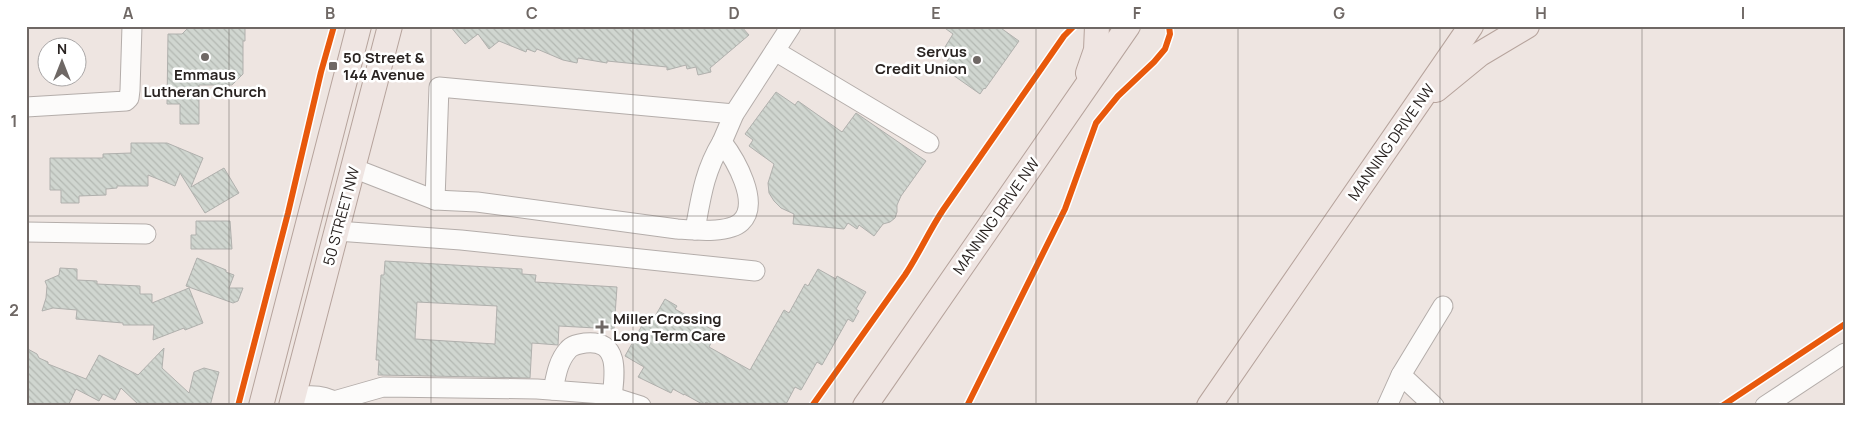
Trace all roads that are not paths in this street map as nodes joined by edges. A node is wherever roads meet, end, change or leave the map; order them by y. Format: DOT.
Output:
graph roads {
  1 [pos="132,26"];
  2 [pos="359,26"];
  3 [pos="390,26"];
  4 [pos="791,26"];
  5 [pos="1097,26"];
  6 [pos="1128,26"];
  7 [pos="1471,26"];
  8 [pos="1527,26"];
  9 [pos="775,51"];
  10 [pos="1078,99"];
  11 [pos="26,107"];
  12 [pos="1415,107"];
  13 [pos="734,114"];
  14 [pos="722,142"];
  15 [pos="929,144"];
  16 [pos="353,168"];
  17 [pos="435,200"];
  18 [pos="695,230"];
  19 [pos="337,231"];
  20 [pos="26,232"];
  21 [pos="146,234"];
  22 [pos="755,271"];
  23 [pos="1443,306"];
  24 [pos="1845,353"];
  25 [pos="1401,375"];
  26 [pos="553,390"];
  27 [pos="263,397"];
  28 [pos="612,397"];
  29 [pos="296,403"];
  30 [pos="338,403"];
  31 [pos="641,406"];
  32 [pos="864,406"];
  33 [pos="1209,406"];
  34 [pos="1387,406"];
  35 [pos="1434,406"];
  36 [pos="1765,406"];
  1 -- 11 [label="street"];
  2 -- 27 [label="main road, 50 STREET NW"];
  3 -- 16 [label="main road, 50 STREET NW"];
  4 -- 9 [label="street"];
  5 -- 10 [label="main road"];
  6 -- 10 [label="main road, MANNING DRIVE NW"];
  7 -- 12 [label="main road, MANNING DRIVE NW"];
  8 -- 12 [label="main road"];
  9 -- 13 [label="street"];
  9 -- 15 [label="street"];
  10 -- 32 [label="main road, MANNING DRIVE NW"];
  12 -- 33 [label="main road, MANNING DRIVE NW"];
  13 -- 14 [label="street"];
  13 -- 17 [label="street"];
  14 -- 18 [label="street"];
  14 -- 18 [label="street"];
  16 -- 17 [label="street"];
  16 -- 19 [label="main road, 50 STREET NW"];
  17 -- 18 [label="street"];
  19 -- 22 [label="street"];
  19 -- 29 [label="main road, 50 STREET NW"];
  20 -- 21 [label="street"];
  23 -- 25 [label="street"];
  24 -- 36 [label="street"];
  25 -- 34 [label="street"];
  25 -- 35 [label="street"];
  26 -- 28 [label="street"];
  26 -- 28 [label="street"];
  26 -- 30 [label="street"];
  27 -- 29 [label="street"];
  28 -- 31 [label="street"];
  29 -- 30 [label="street"];
}
